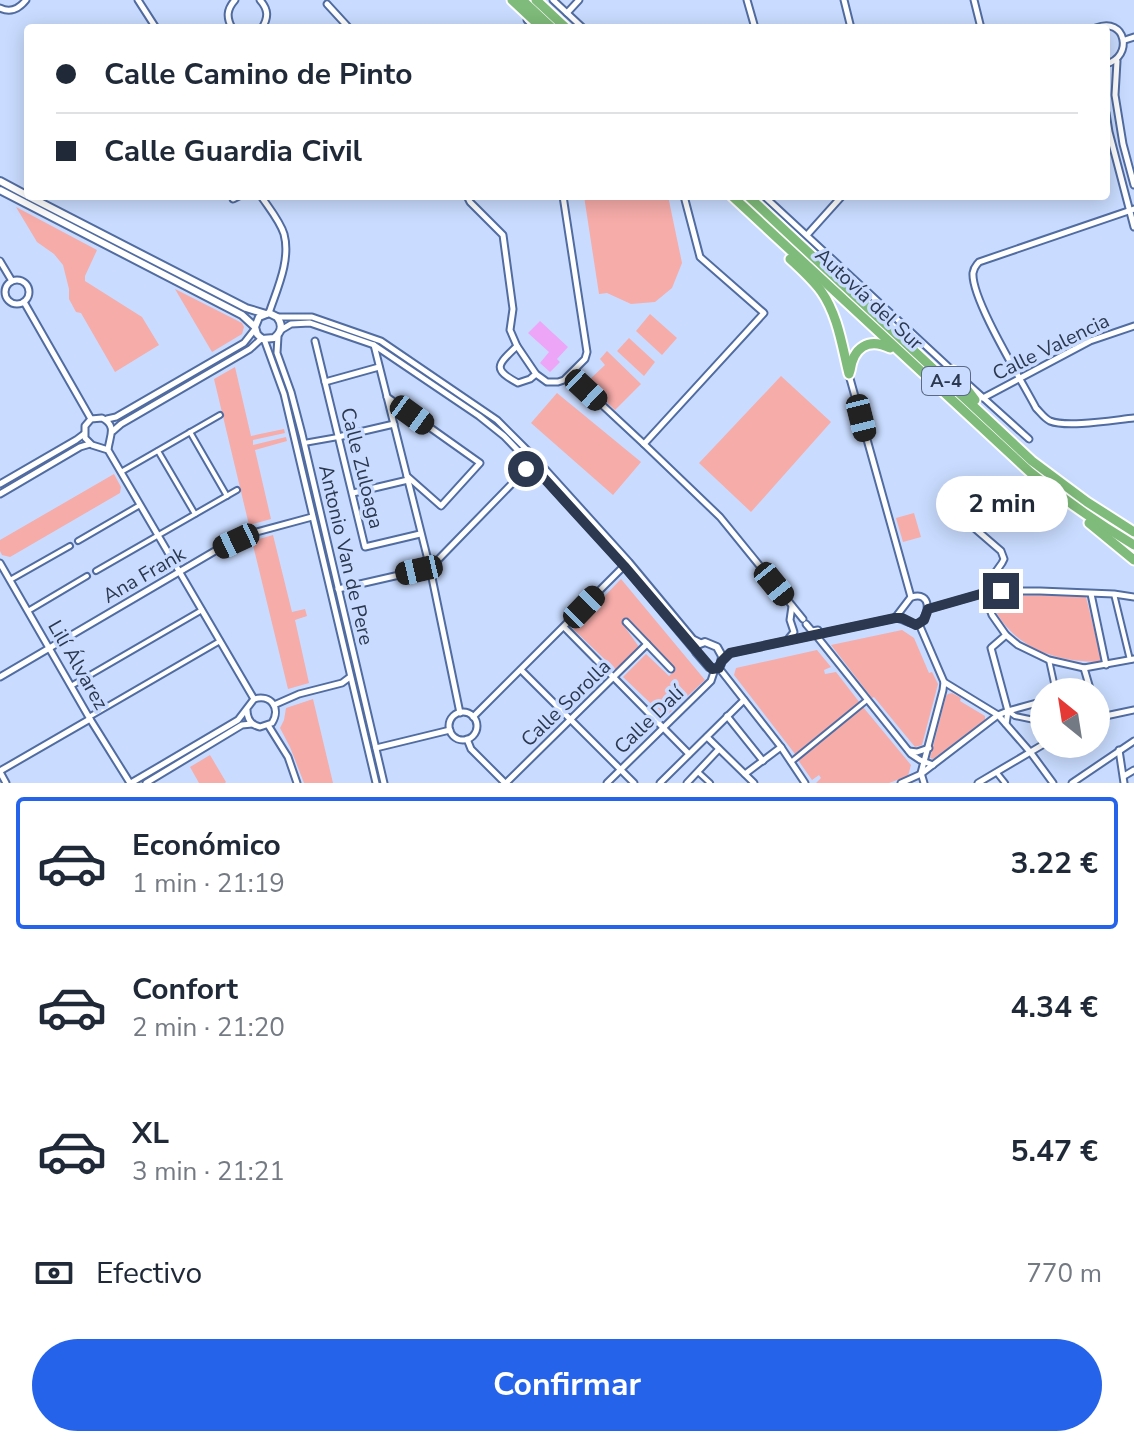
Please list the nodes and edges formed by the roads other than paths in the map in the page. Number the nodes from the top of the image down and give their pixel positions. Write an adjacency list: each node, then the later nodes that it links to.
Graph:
1 (26, 0): 15 (street)
2 (138, 0): 17 (street)
3 (235, 0): 18 (street)
4 (260, 0): 19 (street)
5 (505, 0): 21 (street)
6 (512, 0): 22 (highway)
7 (522, 0): 23 (highway)
8 (536, 0): 24 (highway)
9 (553, 0): 16 (street)
10 (579, 0): 16 (street)
11 (747, 0): 26 (street)
12 (844, 0): 27 (street)
13 (974, 0): 28 (street)
14 (327, 4): 20 (street)
15 (0, 8)
16 (567, 13): 25 (street)
17 (153, 24)
18 (230, 24)
19 (264, 24)
20 (345, 24)
21 (531, 24)
22 (538, 24)
23 (548, 24)
24 (562, 24)
25 (579, 24)
26 (754, 24)
27 (850, 24)
28 (980, 24)
29 (1110, 26): 31 (street)
30 (1134, 37): 31 (street)
31 (1125, 40): 32 (street)
32 (1117, 61): 33 (street); 36 (street)
33 (1110, 63)
34 (1110, 135): 48 (street)
35 (0, 181): 38 (street)
36 (1134, 185)
37 (0, 190): 60 (street)
38 (24, 194)
39 (36, 200): 57 (street)
40 (263, 200): 57 (street)
41 (469, 200): 65 (street)
42 (564, 200): 71 (street)
43 (685, 200): 89 (street)
44 (736, 200): 50 (highway, Autovía del Sur / A-4)
45 (752, 200): 93 (highway, Autovía del Sur / A-4)
46 (771, 200): 51 (street)
47 (838, 200): 51 (street)
48 (1132, 209): 49 (street); 72 (street)
49 (1134, 227)
50 (767, 230): 66 (highway, Autovía del Sur / A-4); 70 (highway)
51 (807, 235): 68 (street)
52 (0, 261): 53 (street)
53 (12, 281): 54 (street); 55 (street)
54 (7, 298): 55 (street); 56 (street)
55 (24, 302): 78 (street)
56 (0, 303)
57 (267, 314): 58 (street); 60 (street)
58 (277, 317): 61 (street); 143 (street)
59 (1134, 326): 72 (street, Calle Valencia)
60 (255, 328): 62 (street); 79 (street)
61 (279, 333): 62 (street); 64 (street); 87 (street, Antonio Van de Pere)
62 (263, 339): 81 (street); 106 (street, Antonio Van de Pere)
63 (315, 341): 73 (street, Calle Zuloaga)
64 (374, 345): 67 (street); 94 (street)
65 (517, 346): 69 (street); 69 (street)
66 (901, 354): 70 (highway); 101 (highway, Autovía del Sur / A-4)
67 (379, 367): 73 (street); 74 (street)
68 (953, 371): 75 (street); 93 (highway)
69 (536, 374): 71 (street)
70 (849, 374): 126 (street)
71 (570, 375): 89 (street)
72 (1021, 379): 75 (street, Calle Valencia); 77 (street)
73 (325, 382): 84 (street, Calle Zuloaga)
74 (387, 397): 80 (street); 96 (street)
75 (983, 398): 85 (street)
76 (220, 415): 82 (street)
77 (1134, 418)
78 (91, 419): 79 (street); 83 (street)
79 (105, 419): 81 (street)
80 (394, 424): 84 (street); 96 (street)
81 (112, 432): 86 (street)
82 (190, 432): 92 (street); 102 (street)
83 (84, 434): 88 (street); 97 (street)
84 (338, 437): 87 (street); 99 (street, Calle Zuloaga)
85 (1029, 439)
86 (109, 441): 90 (street); 91 (street)
87 (304, 443): 122 (street, Antonio Van de Pere)
88 (91, 444): 90 (street); 100 (street)
89 (644, 444): 129 (street)
90 (100, 446): 91 (street)
91 (108, 450): 95 (street)
92 (158, 451): 95 (street); 105 (street)
93 (1032, 461): 107 (highway, Autovía del Sur / A-4)
94 (531, 464): 115 (street); 116 (street)
95 (121, 472): 104 (street)
96 (407, 478): 99 (street); 108 (street)
97 (0, 484)
98 (237, 490): 102 (street)
99 (353, 493): 108 (street, Calle Zuloaga)
100 (0, 494)
101 (1057, 494): 111 (highway, Autovía del Sur / A-4); 113 (highway)
102 (227, 496): 105 (street)
103 (943, 501): 123 (street)
104 (140, 505): 109 (street); 110 (street)
105 (195, 514): 109 (street)
106 (312, 517): 118 (street, Ana Frank); 157 (street, Antonio Van de Pere)
107 (1134, 532)
108 (420, 534): 116 (street)
109 (158, 535): 117 (street); 118 (street)
110 (78, 541)
111 (1134, 545)
112 (70, 546): 120 (street)
113 (1134, 560)
114 (0, 563): 120 (street, Lilí Álvarez)
115 (624, 566): 138 (street); 147 (street)
116 (430, 568): 122 (street); 175 (street)
117 (96, 571)
118 (180, 572): 131 (street); 146 (street, Ana Frank)
119 (87, 576): 132 (street)
120 (10, 580): 121 (street); 132 (street, Lilí Álvarez)
121 (0, 584)
122 (338, 589): 192 (street, Antonio Van de Pere)
123 (984, 593): 124 (street); 130 (street); 140 (street)
124 (1091, 594): 125 (street); 151 (street)
125 (1114, 594): 127 (street); 149 (street)
126 (911, 597): 128 (street); 130 (street)
127 (1134, 597)
128 (906, 604): 133 (street); 134 (street)
129 (792, 606): 136 (street); 142 (street)
130 (928, 609): 137 (street)
131 (202, 610): 141 (street); 163 (street)
132 (28, 611): 146 (street, Lilí Álvarez)
133 (895, 618): 134 (street); 136 (street)
134 (908, 621): 137 (street)
135 (626, 622): 144 (street)
136 (870, 623): 139 (street)
137 (919, 624): 161 (street)
138 (564, 627): 155 (street); 158 (street)
139 (815, 634): 142 (street); 169 (street)
140 (1006, 635): 150 (street); 174 (street)
141 (220, 641): 167 (street); 180 (street)
142 (780, 642): 148 (street)
143 (701, 643): 145 (street); 147 (street)
144 (647, 644): 154 (street); 158 (street, Calle Sorolla)
145 (717, 647): 148 (street); 152 (street)
146 (50, 648): 156 (street, Ana Frank); 163 (street, Lilí Álvarez)
147 (696, 652): 152 (street)
148 (730, 653): 152 (street)
149 (1132, 659): 151 (street)
150 (1049, 660): 153 (street); 159 (street)
151 (1106, 665): 153 (street)
152 (720, 668): 168 (street); 186 (street, Calle Dalí)
153 (1084, 668): 160 (street)
154 (671, 669)
155 (521, 670): 179 (street); 182 (street)
156 (0, 677)
157 (350, 677): 162 (street); 164 (street, Antonio Van de Pere)
158 (614, 678): 182 (street, Calle Sorolla); 186 (street)
159 (1053, 678)
160 (1087, 678)
161 (944, 682): 165 (street); 166 (street)
162 (342, 683): 164 (street); 170 (street)
163 (71, 686): 180 (street, Lilí Álvarez)
164 (352, 687): 217 (street, Antonio Van de Pere)
165 (953, 689): 166 (street); 176 (street)
166 (943, 693): 193 (street)
167 (254, 699): 170 (street); 172 (street)
168 (744, 700): 178 (street); 191 (street)
169 (867, 700): 196 (street); 202 (street)
170 (274, 705): 185 (street)
171 (1030, 705): 174 (street)
172 (247, 710): 183 (street); 214 (street)
173 (1134, 710): 177 (street)
174 (1008, 711): 176 (street); 181 (street); 184 (street)
175 (460, 713): 179 (street); 187 (street)
176 (998, 715): 184 (street); 204 (street)
177 (1110, 715)
178 (727, 716): 188 (street); 201 (street)
179 (473, 717): 189 (street)
180 (89, 718): 207 (street); 214 (street, Lilí Álvarez)
181 (1030, 719)
182 (572, 720): 205 (street); 219 (street, Calle Sorolla)
183 (252, 724): 185 (street); 215 (street)
184 (1006, 724): 197 (street)
185 (268, 725): 216 (street)
186 (663, 727): 198 (street); 205 (street, Calle Dalí)
187 (450, 730): 189 (street); 192 (street)
188 (707, 737): 194 (street); 198 (street)
189 (467, 739): 219 (street)
190 (1134, 741): 195 (street)
191 (781, 747): 201 (street); 202 (street)
192 (376, 748): 218 (street, Antonio Van de Pere)
193 (929, 748): 196 (street); 203 (street)
194 (719, 749): 208 (street); 210 (street)
195 (1119, 750): 212 (street); 232 (street)
196 (908, 751): 203 (street)
197 (1030, 752)
198 (689, 754): 222 (street)
199 (1030, 754): 209 (street)
200 (1035, 758): 231 (street)
201 (763, 761): 210 (street)
202 (791, 762): 226 (street)
203 (924, 762): 204 (street); 211 (street)
204 (933, 765): 211 (street)
205 (621, 769): 220 (street, Calle Dalí); 221 (street)
206 (1134, 770): 212 (street)
207 (0, 771): 213 (street)
208 (698, 772): 223 (street); 224 (street)
209 (997, 773): 229 (street); 230 (street)
210 (745, 774): 225 (street)
211 (921, 774): 227 (street); 228 (street)
212 (1124, 779)
213 (6, 783)
214 (130, 783)
215 (146, 783)
216 (297, 783)
217 (376, 783)
218 (384, 783)
219 (506, 783)
220 (607, 783)
221 (634, 783)
222 (660, 783)
223 (687, 783)
224 (710, 783)
225 (754, 783)
226 (805, 783)
227 (901, 783)
228 (924, 783)
229 (978, 783)
230 (1005, 783)
231 (1053, 783)
232 (1072, 783)

